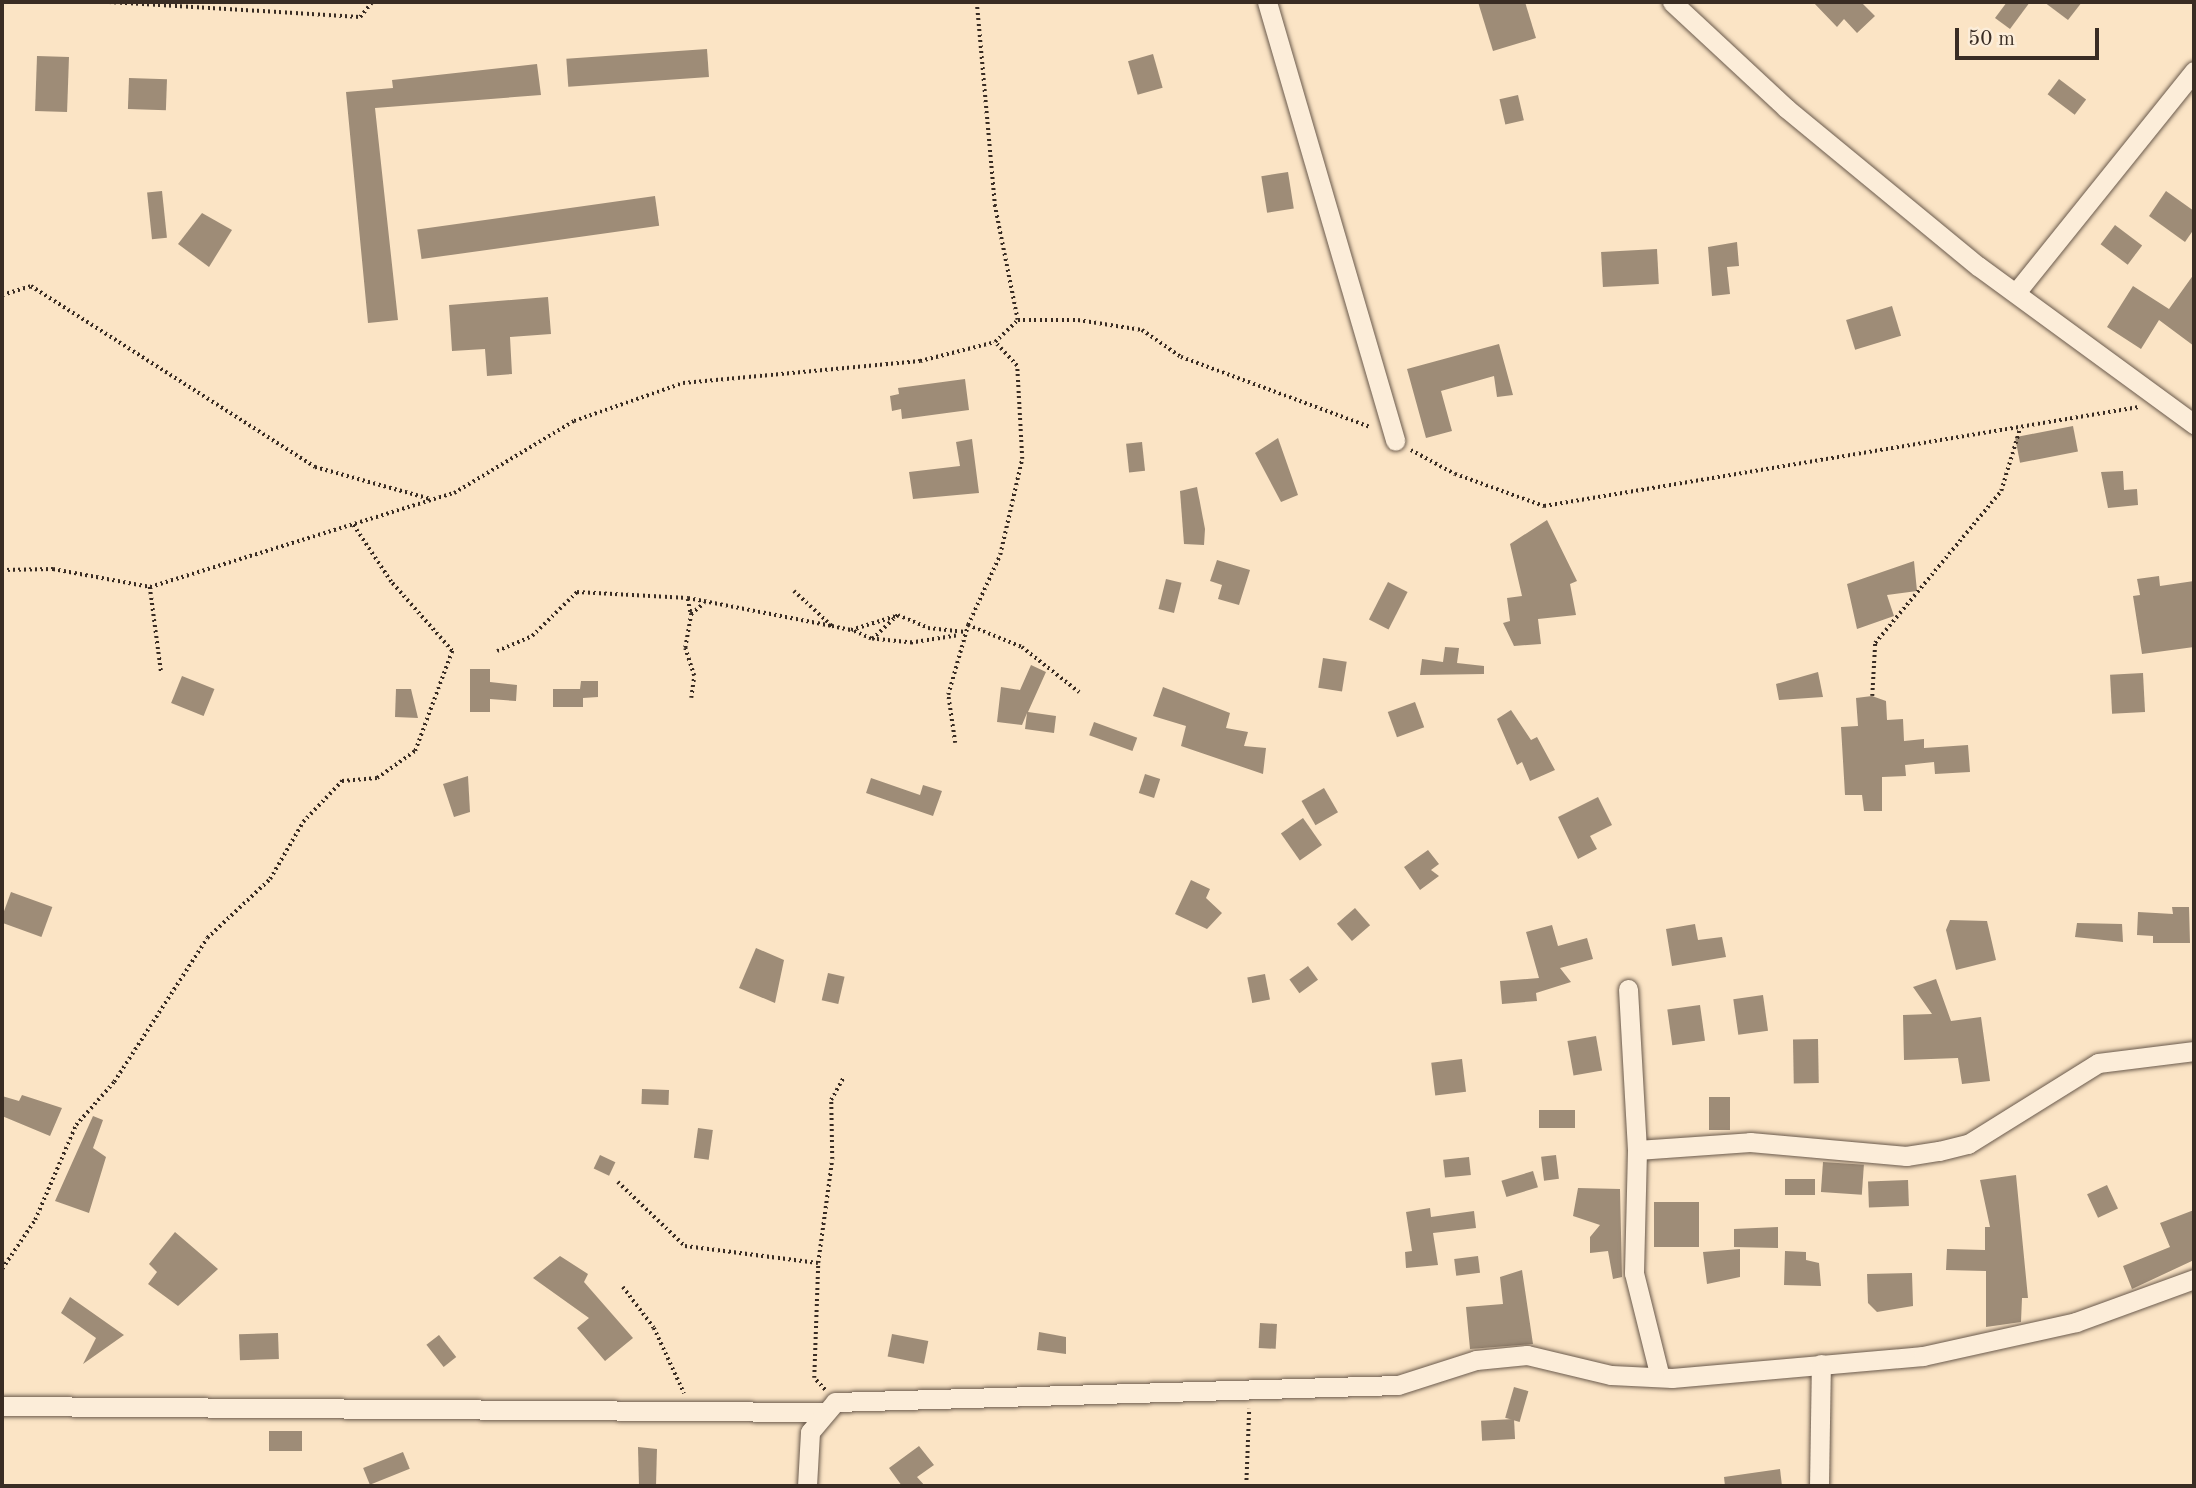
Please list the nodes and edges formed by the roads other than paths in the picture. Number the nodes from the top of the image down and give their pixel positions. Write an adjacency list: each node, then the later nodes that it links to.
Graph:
1 (1267, 2): 6 (street)
2 (1672, 2): 4 (street)
3 (2194, 71): 4 (street)
4 (2018, 290): 5 (street)
5 (2194, 424)
6 (1395, 441)
7 (1628, 989): 9 (street)
8 (2194, 1051): 9 (street)
9 (1637, 1150): 12 (street)
10 (2194, 1279): 11 (street)
11 (1821, 1364): 12 (street); 16 (street)
12 (1660, 1377): 14 (street)
13 (2, 1406): 14 (street)
14 (829, 1407): 15 (street)
15 (807, 1486)
16 (1819, 1486)

